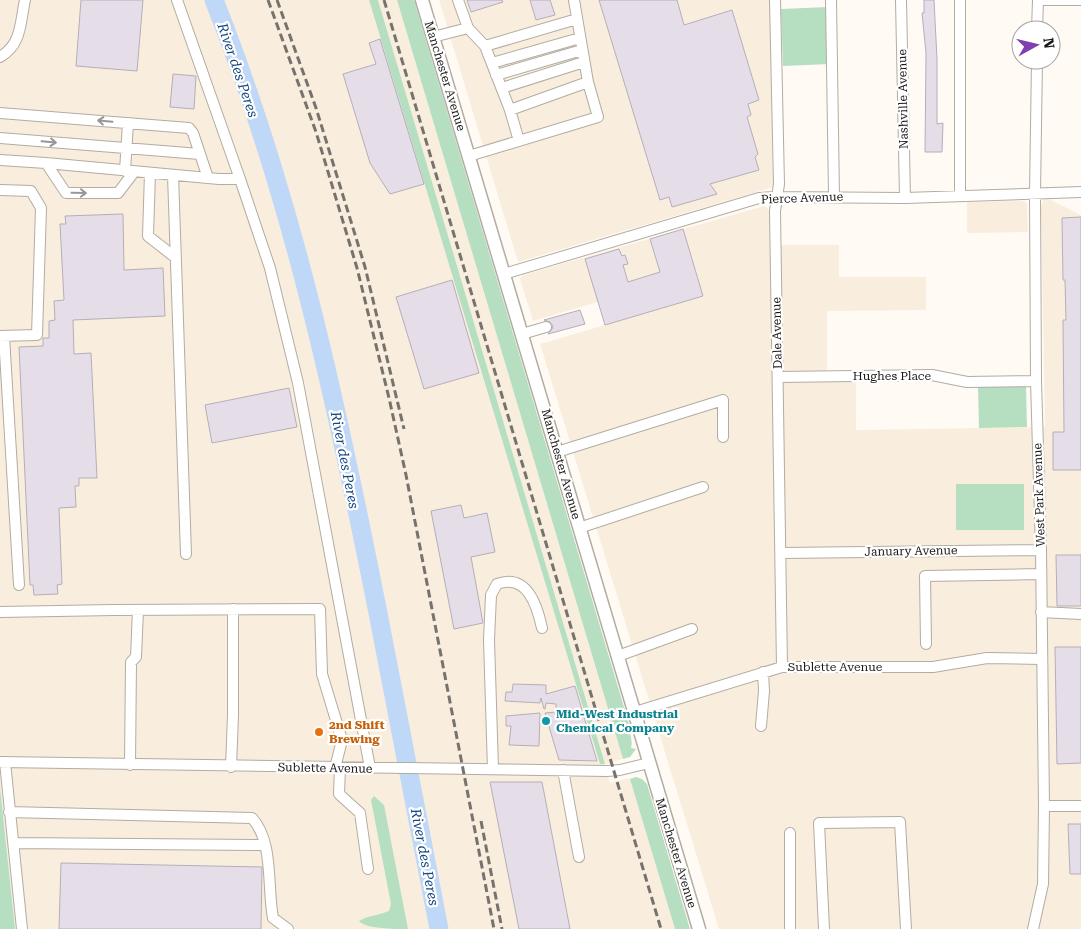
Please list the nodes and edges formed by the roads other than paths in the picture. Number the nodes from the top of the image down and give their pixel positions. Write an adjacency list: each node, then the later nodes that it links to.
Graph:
1 (25, 0): 19 (street)
2 (177, 0): 40 (street)
3 (422, 0): 15 (main road, Manchester Avenue)
4 (458, 0): 14 (street)
5 (574, 0): 12 (street)
6 (775, 0): 46 (street, Dale Avenue)
7 (831, 0): 44 (street)
8 (901, 0): 47 (street, Nashville Avenue)
9 (960, 0): 45 (street)
10 (1039, 0): 11 (street); 13 (street)
11 (1081, 0)
12 (577, 20): 16 (street); 17 (street)
13 (1038, 20)
14 (468, 28): 15 (street); 17 (street)
15 (434, 37): 33 (main road, Manchester Avenue)
16 (580, 38): 18 (street); 21 (street)
17 (485, 46): 21 (street)
18 (582, 50): 20 (street); 23 (street)
19 (0, 57)
20 (584, 62): 24 (street); 25 (street)
21 (492, 63): 23 (street)
22 (1037, 70): 43 (street, West Park Avenue)
23 (496, 75): 25 (street)
24 (588, 82): 26 (street); 30 (street)
25 (502, 88): 26 (street)
26 (510, 110): 30 (street)
27 (0, 113): 28 (street, one-way to 27)
28 (128, 123): 31 (street); 32 (street)
29 (0, 138): 31 (street, one-way to 31)
30 (518, 141): 33 (street)
31 (126, 148): 32 (street); 36 (street)
32 (200, 154): 39 (street)
33 (469, 156): 49 (main road, Manchester Avenue)
34 (0, 160): 35 (street)
35 (46, 163): 36 (street); 36 (street, one-way to 36)
36 (130, 171): 37 (street)
37 (150, 173): 38 (street); 48 (street)
38 (173, 175): 39 (street); 48 (street)
39 (208, 178): 40 (street)
40 (240, 179): 83 (street)
41 (0, 190): 52 (street)
42 (1081, 192): 43 (street, Pierce Avenue)
43 (1034, 193): 45 (street, Pierce Avenue); 54 (street, West Park Avenue)
44 (834, 196): 46 (street, Pierce Avenue); 47 (street, Pierce Avenue)
45 (960, 196): 47 (street, Pierce Avenue)
46 (776, 197): 49 (street, Pierce Avenue); 53 (street, Dale Avenue)
47 (905, 198)
48 (176, 258): 61 (street)
49 (504, 274): 51 (main road, Manchester Avenue)
50 (546, 327): 51 (street)
51 (522, 334): 56 (main road, Manchester Avenue)
52 (2, 336): 63 (street)
53 (778, 377): 54 (street, Hughes Place); 60 (street, Dale Avenue)
54 (1036, 381): 59 (street, West Park Avenue)
55 (723, 437): 56 (street)
56 (557, 452): 58 (main road, Manchester Avenue)
57 (703, 487): 58 (street)
58 (580, 528): 72 (main road, Manchester Avenue)
59 (1041, 550): 60 (street, January Avenue); 62 (street, West Park Avenue)
60 (781, 553): 74 (street, Dale Avenue)
61 (186, 554)
62 (1041, 574): 67 (street, West Park Avenue); 71 (street)
63 (19, 585)
64 (233, 609): 65 (street); 81 (street); 82 (street)
65 (138, 610): 66 (street); 80 (street)
66 (0, 612)
67 (1041, 612): 68 (street); 73 (street, West Park Avenue)
68 (1081, 614)
69 (542, 628): 84 (street)
70 (692, 629): 72 (street)
71 (926, 644)
72 (618, 656): 76 (main road, Manchester Avenue)
73 (1041, 658): 74 (street, Sublette Avenue); 86 (street, West Park Avenue)
74 (782, 667): 75 (street, Sublette Avenue)
75 (763, 672): 76 (street, Sublette Avenue); 77 (street)
76 (635, 712): 79 (main road, Manchester Avenue)
77 (762, 726)
78 (3, 762): 80 (street, Sublette Avenue); 88 (street)
79 (649, 763): 85 (street, Sublette Avenue); 96 (main road, Manchester Avenue)
80 (130, 765): 81 (street, Sublette Avenue)
81 (230, 766): 82 (street, Sublette Avenue)
82 (337, 768): 83 (street, Sublette Avenue); 93 (street)
83 (376, 768): 84 (street, Sublette Avenue)
84 (493, 769): 85 (street, Sublette Avenue)
85 (563, 770): 92 (street)
86 (1044, 806): 87 (street); 100 (street, West Park Avenue)
87 (1081, 806)
88 (9, 812): 90 (street); 91 (street)
89 (790, 833): 97 (street)
90 (14, 843): 91 (street); 94 (street)
91 (265, 844): 95 (street)
92 (579, 857)
93 (368, 869)
94 (22, 929)
95 (288, 929)
96 (699, 929)
97 (790, 929)
98 (824, 929): 99 (street)
99 (906, 929)
100 (1033, 929)

